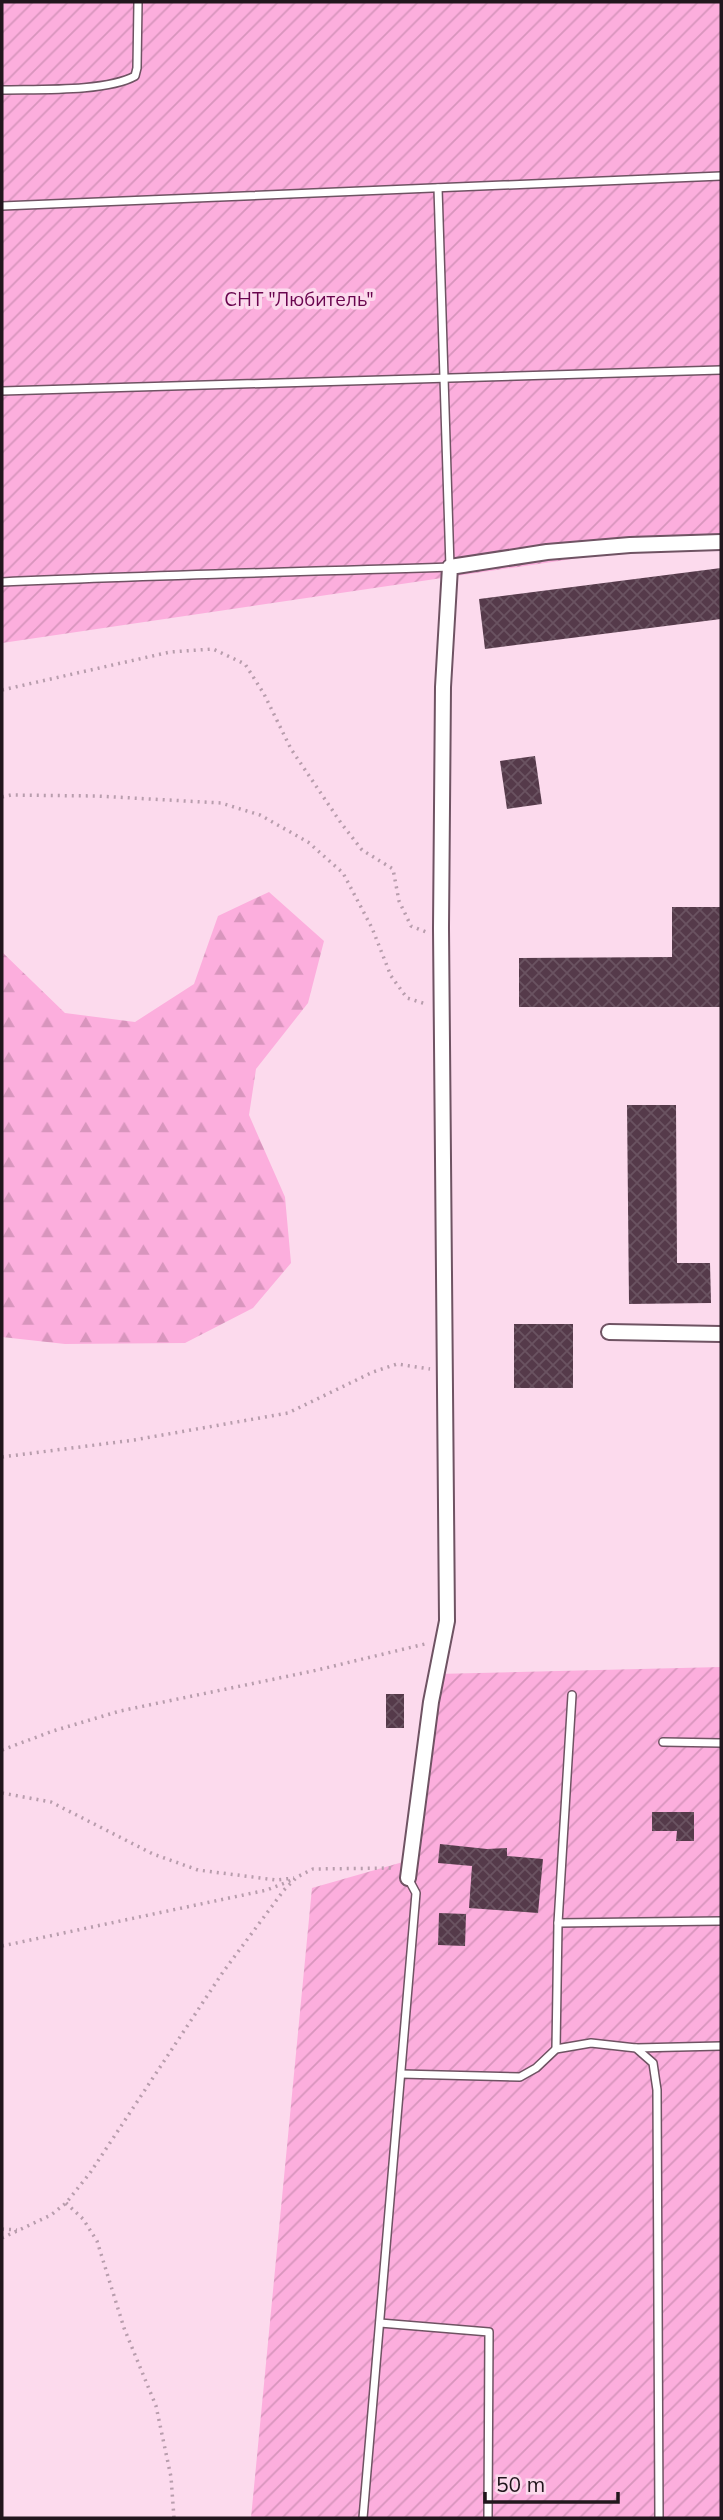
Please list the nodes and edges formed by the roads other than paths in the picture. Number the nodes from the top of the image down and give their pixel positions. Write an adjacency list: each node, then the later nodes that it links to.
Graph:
1 (138, 2): 2 (lane)
2 (2, 90)
3 (721, 176): 4 (lane)
4 (438, 188): 5 (lane); 7 (lane)
5 (2, 206)
6 (721, 370): 7 (lane)
7 (444, 377): 8 (lane); 10 (lane)
8 (2, 391)
9 (721, 542): 10 (street)
10 (450, 566): 11 (lane); 17 (street)
11 (2, 582)
12 (609, 1332): 13 (street)
13 (721, 1334)
14 (572, 1695): 19 (lane)
15 (663, 1742): 16 (lane)
16 (721, 1743)
17 (408, 1873): 23 (lane)
18 (721, 1921): 19 (lane)
19 (558, 1923): 22 (lane)
20 (721, 2046): 21 (lane)
21 (636, 2048): 22 (lane); 27 (lane)
22 (556, 2049): 23 (lane)
23 (401, 2074): 24 (lane)
24 (380, 2323): 25 (lane); 26 (lane)
25 (363, 2518)
26 (488, 2518)
27 (659, 2518)

